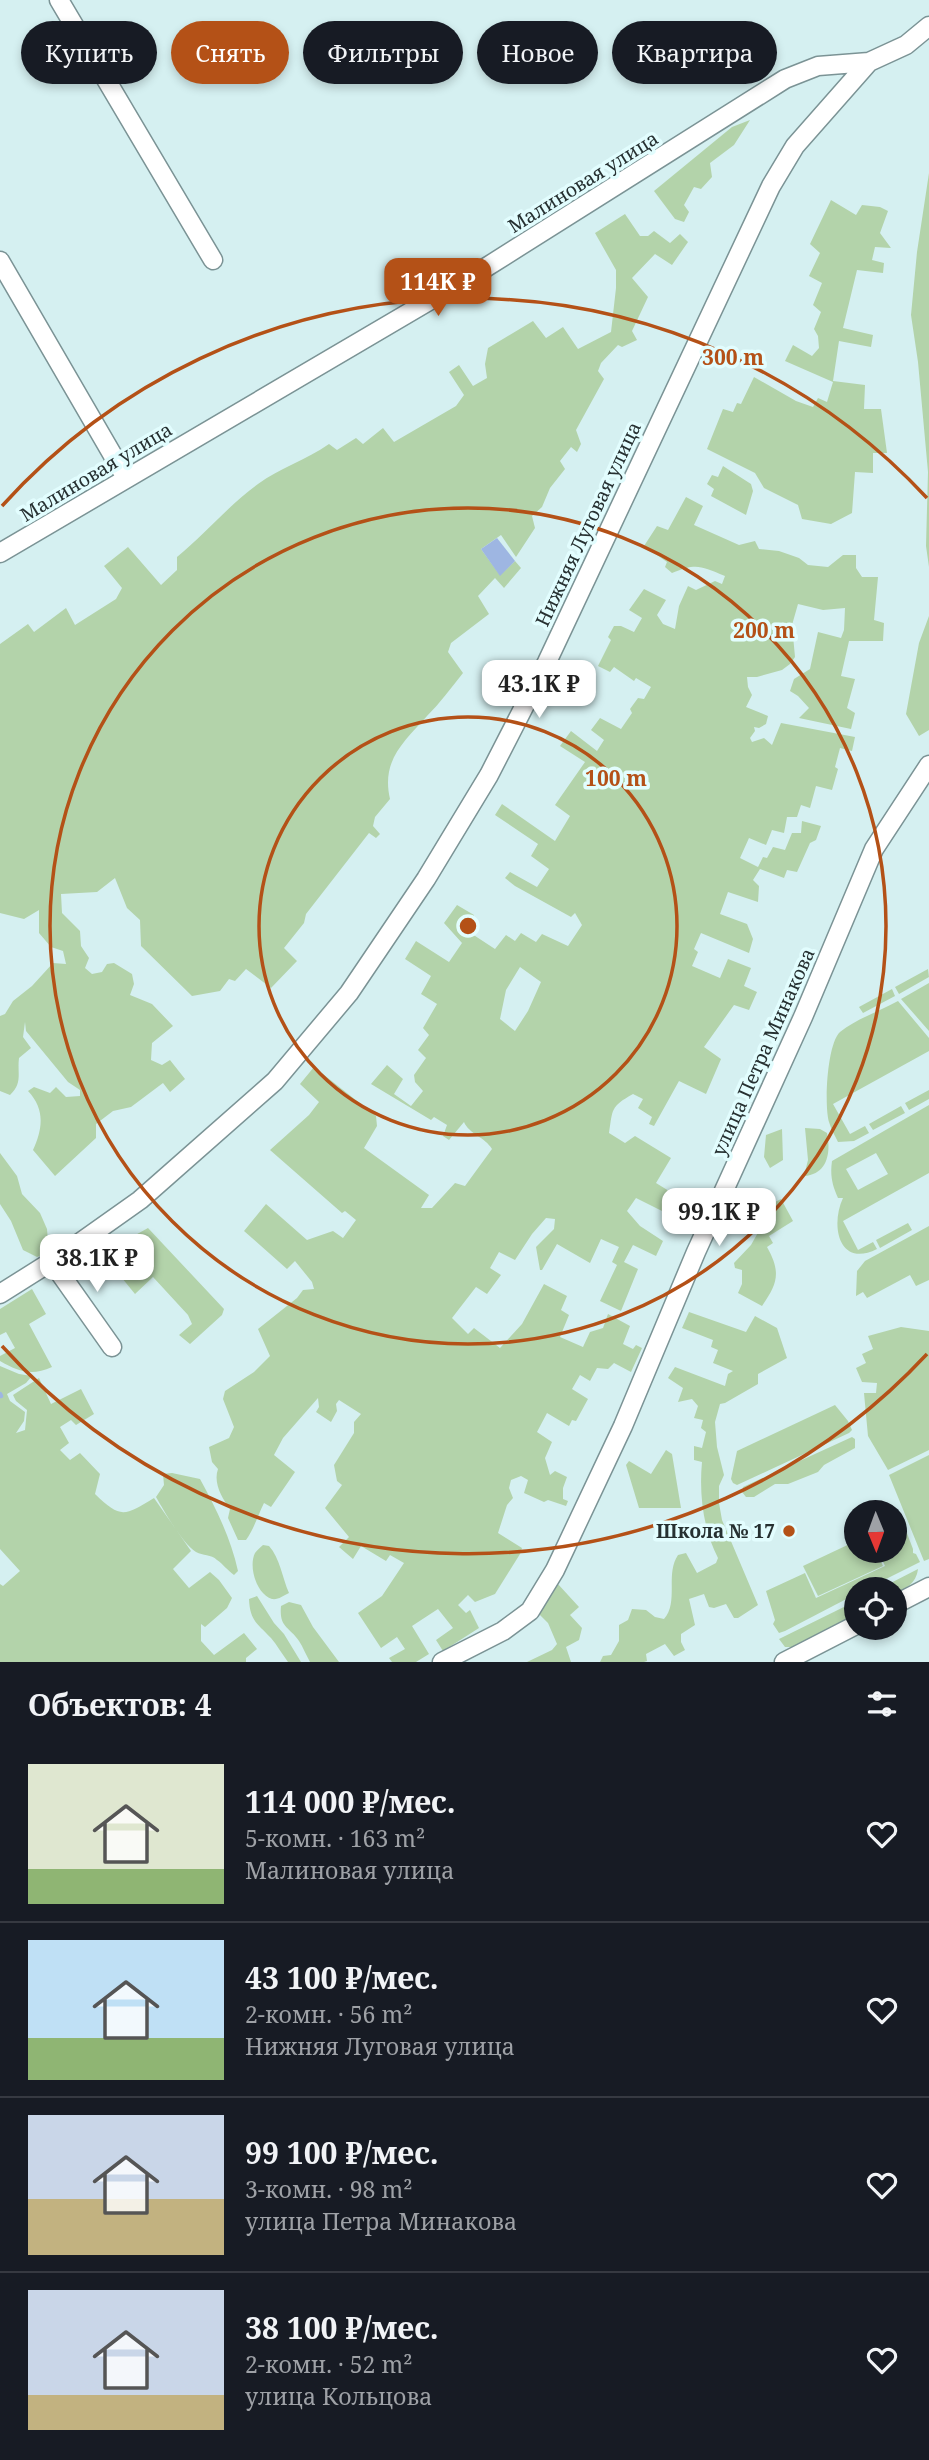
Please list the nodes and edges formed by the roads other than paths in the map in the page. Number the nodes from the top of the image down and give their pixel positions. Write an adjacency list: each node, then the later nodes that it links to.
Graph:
1 (59, 0): 4 (street)
2 (929, 26): 3 (street, Нижняя Луговая улица)
3 (869, 62): 6 (street, Малиновая улица); 9 (street, Нижняя Луговая улица)
4 (213, 260)
5 (0, 261): 6 (street)
6 (125, 478): 7 (street, Малиновая улица)
7 (0, 553)
8 (929, 765): 15 (street, улица Петра Минакова)
9 (52, 1262): 10 (street, Нижняя Луговая улица); 11 (street)
10 (0, 1294)
11 (111, 1347)
12 (929, 1587): 13 (street)
13 (907, 1598)
14 (844, 1631): 16 (street)
15 (442, 1662)
16 (784, 1662)

